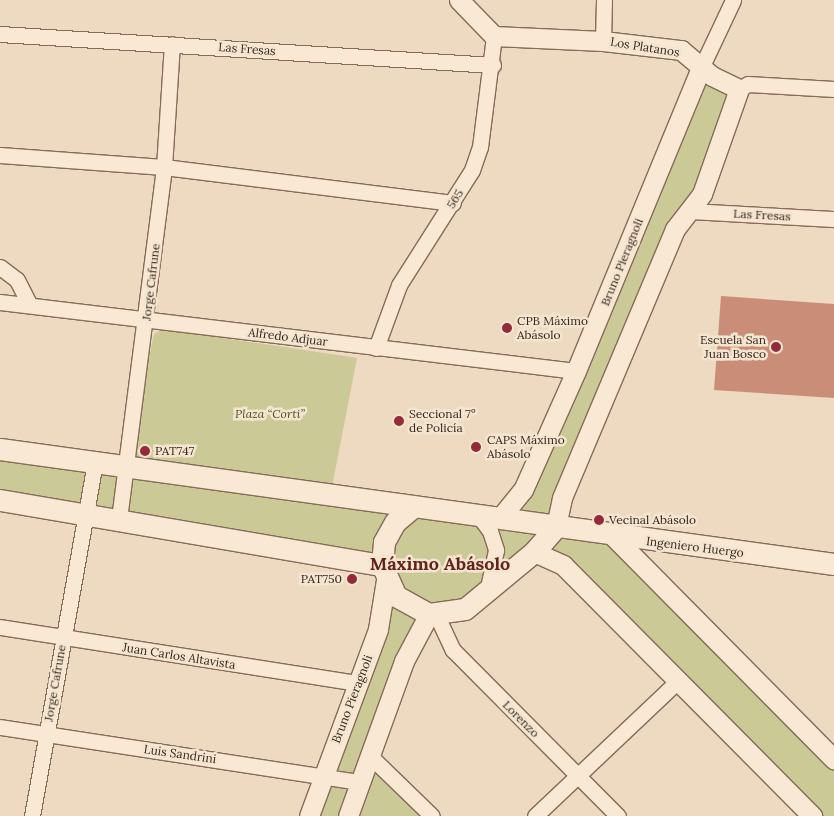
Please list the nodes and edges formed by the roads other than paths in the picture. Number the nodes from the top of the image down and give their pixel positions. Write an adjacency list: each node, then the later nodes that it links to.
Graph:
1 (458, 0): 5 (street)
2 (604, 0): 6 (street)
3 (733, 0): 9 (street, Bruno Pieragnoli)
4 (0, 34): 7 (street, Las Fresas)
5 (494, 36): 6 (street, Los Platanos); 8 (street, 565)
6 (604, 40): 9 (street, Los Platanos)
7 (172, 44): 8 (street, Las Fresas); 13 (street, Jorge Cafrune)
8 (493, 65): 14 (street, 565)
9 (702, 66): 10 (street, Los Platanos); 22 (street, Bruno Pieragnoli)
10 (739, 89): 11 (street); 15 (street)
11 (834, 89)
12 (0, 155): 13 (street)
13 (164, 167): 14 (street); 20 (street, Jorge Cafrune)
14 (453, 203): 21 (street, 565)
15 (689, 211): 16 (street, Las Fresas); 32 (street)
16 (834, 219)
17 (0, 267): 19 (street)
18 (0, 302): 19 (street, Alfredo Adjuar)
19 (30, 305): 20 (street, Alfredo Adjuar)
20 (146, 320): 21 (street, Alfredo Adjuar); 25 (street, Jorge Cafrune)
21 (376, 348): 22 (street, Alfredo Adjuar)
22 (576, 371): 30 (street, Bruno Pieragnoli)
23 (0, 449): 24 (main road)
24 (95, 462): 25 (main road); 28 (street, Jorge Cafrune)
25 (126, 467): 27 (main road); 31 (street, Jorge Cafrune)
26 (0, 500): 28 (main road)
27 (413, 507): 29 (main road); 36 (main road)
28 (88, 514): 31 (main road); 40 (street, Jorge Cafrune)
29 (478, 515): 30 (main road, Ingeniero Huergo); 37 (street)
30 (500, 518): 32 (main road, Ingeniero Huergo)
31 (119, 519): 36 (main road)
32 (556, 527): 33 (main road, Ingeniero Huergo); 34 (main road)
33 (614, 537): 35 (main road, Ingeniero Huergo); 46 (street)
34 (534, 552): 37 (main road); 41 (street)
35 (834, 564)
36 (384, 573): 38 (main road); 42 (street, Bruno Pieragnoli)
37 (488, 589): 38 (main road)
38 (432, 614): 45 (street); 48 (street, Lorenzo)
39 (0, 627): 40 (street, Juan Carlos Altavista)
40 (63, 638): 42 (street, Juan Carlos Altavista); 44 (street, Jorge Cafrune)
41 (678, 681): 48 (street); 56 (street)
42 (359, 683): 47 (street, Bruno Pieragnoli)
43 (0, 726): 44 (street, Luis Sandrini)
44 (47, 734): 47 (street, Luis Sandrini); 50 (street, Jorge Cafrune)
45 (370, 756): 49 (street); 53 (street)
46 (834, 758)
47 (323, 775): 49 (street, Luis Sandrini); 51 (street, Bruno Pieragnoli)
48 (575, 775): 54 (street); 55 (street, Lorenzo)
49 (360, 782): 52 (street)
50 (32, 816)
51 (309, 816)
52 (348, 816)
53 (432, 816)
54 (535, 816)
55 (618, 816)
56 (812, 816)

